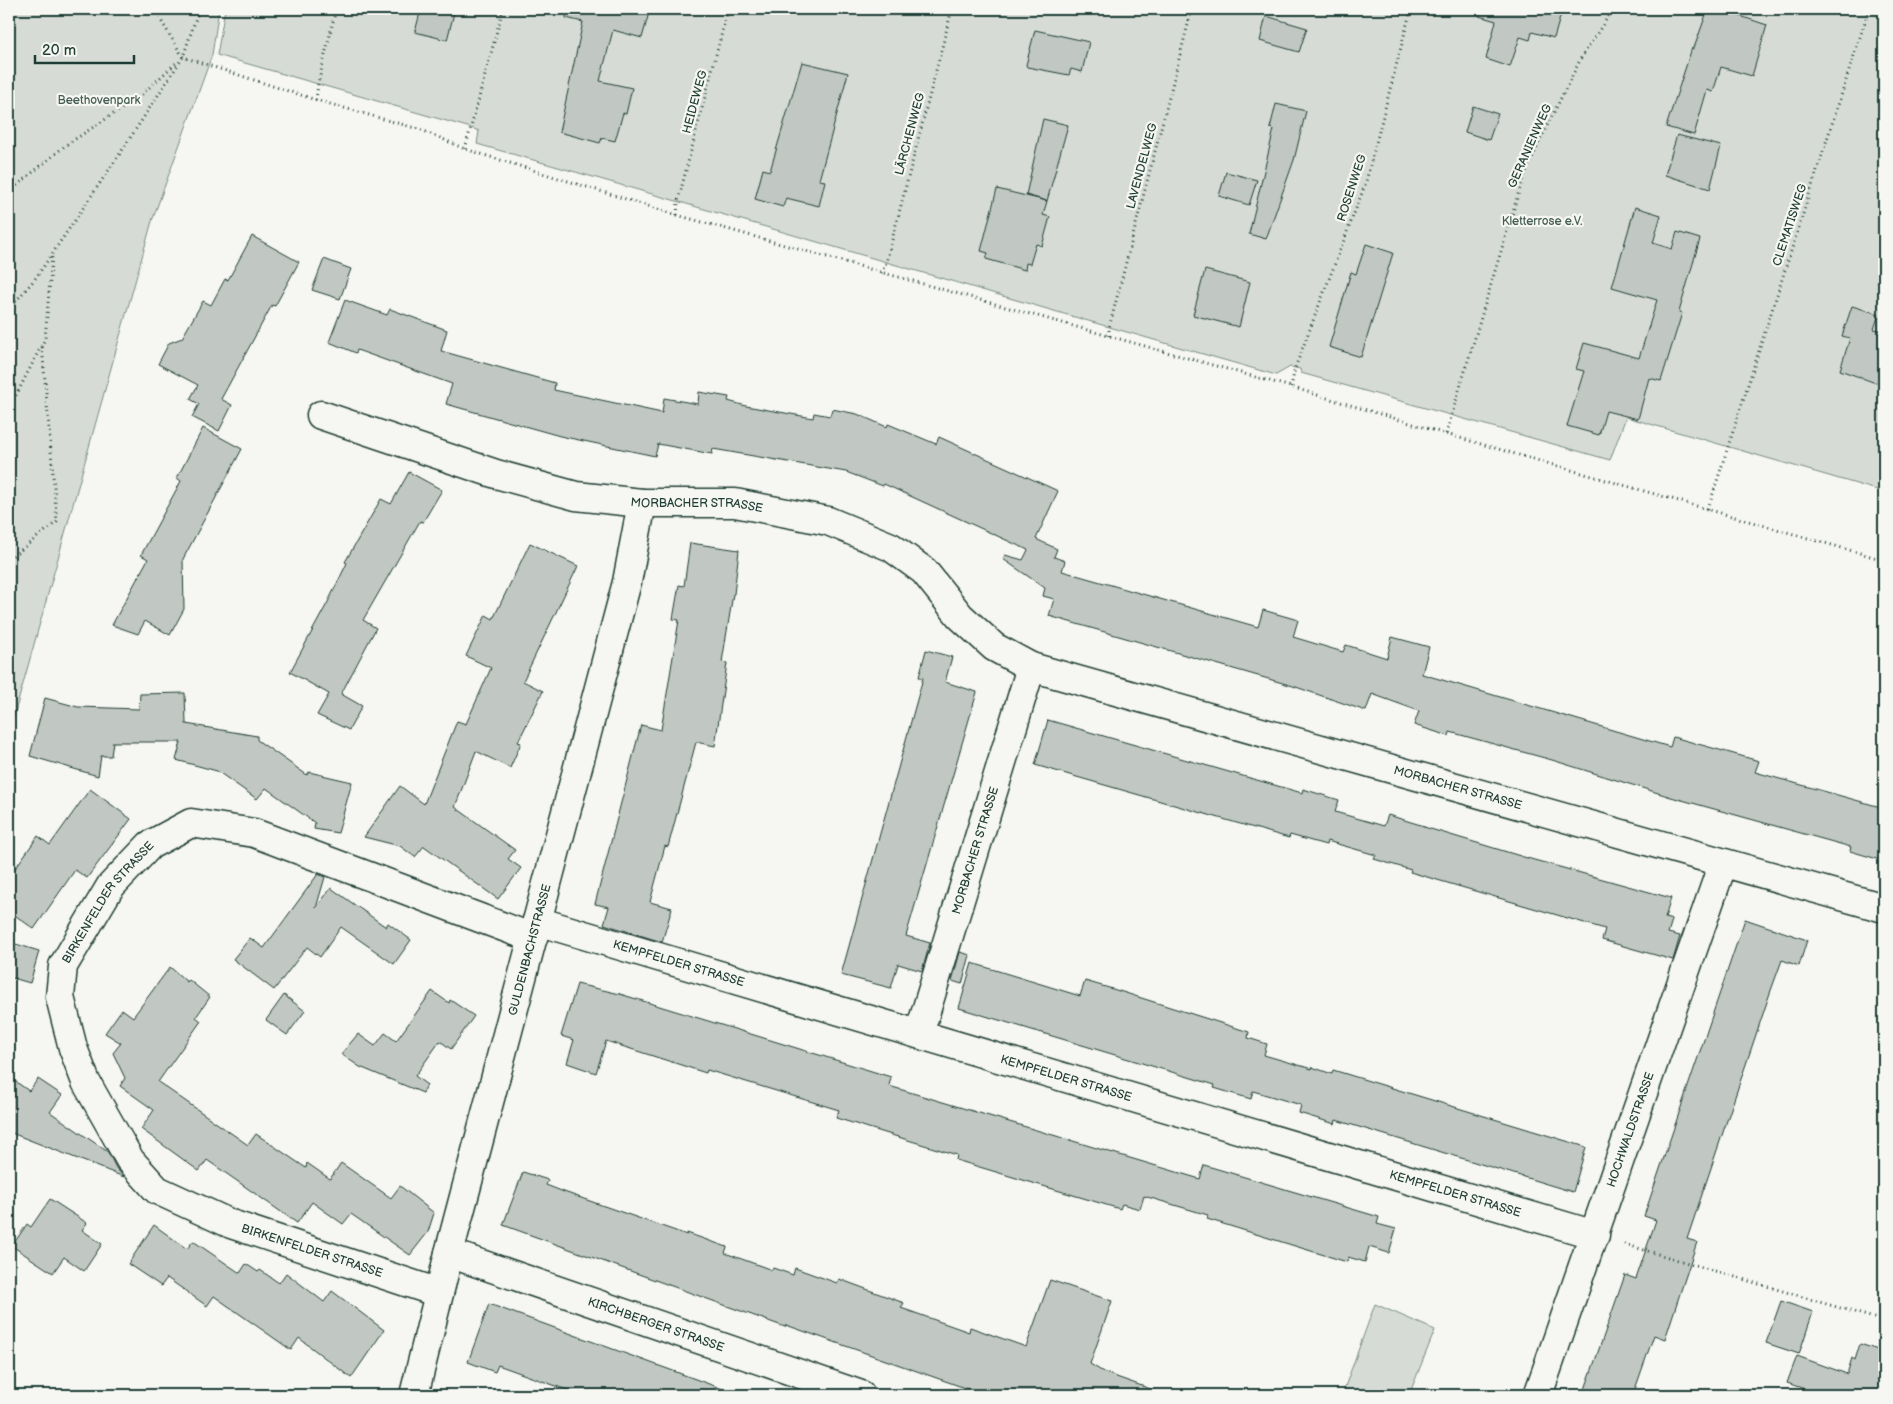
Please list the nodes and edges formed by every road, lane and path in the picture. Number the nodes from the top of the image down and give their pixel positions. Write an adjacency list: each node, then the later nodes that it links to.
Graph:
1 (154, 9): 11 (path)
2 (199, 9): 11 (path)
3 (336, 9): 12 (path)
4 (503, 9): 13 (path)
5 (728, 9): 15 (path, HEIDEWEG)
6 (952, 9): 17 (path, LÄRCHENWEG)
7 (1192, 9): 19 (path, LAVENDELWEG)
8 (1411, 9): 21 (path, ROSENWEG)
9 (1613, 9): 24 (path, GERANIENWEG)
10 (1869, 9): 26 (path, CLEMATISWEG)
11 (182, 57): 12 (path); 14 (path); 16 (path)
12 (316, 100): 13 (path)
13 (465, 150): 15 (path)
14 (9, 192)
15 (677, 215): 17 (path)
16 (52, 254): 18 (path); 20 (path)
17 (881, 273): 19 (path)
18 (9, 309)
19 (1109, 336): 21 (path)
20 (42, 345): 22 (path); 27 (path)
21 (1290, 387): 24 (path)
22 (9, 409)
23 (321, 415): 25 (street, MORBACHER STRASSE)
24 (1446, 434): 26 (path)
25 (642, 503): 29 (street, MORBACHER STRASSE); 32 (street, GULDENBACHSTRASSE)
26 (1708, 509): 28 (path)
27 (9, 560)
28 (1884, 560)
29 (1032, 667): 30 (street, MORBACHER STRASSE); 33 (street, MORBACHER STRASSE)
30 (1723, 863): 31 (street, MORBACHER STRASSE); 34 (street, HOCHWALDSTRASSE)
31 (1884, 908)
32 (535, 929): 33 (street, KEMPFELDER STRASSE); 35 (street, GULDENBACHSTRASSE); 36 (street, BIRKENFELDER STRASSE)
33 (919, 1034): 34 (street, KEMPFELDER STRASSE)
34 (1595, 1235): 37 (path); 40 (street, HOCHWALDSTRASSE)
35 (449, 1252): 36 (street, GULDENBACHSTRASSE); 39 (street, KIRCHBERGER STRASSE)
36 (439, 1293): 38 (street, GULDENBACHSTRASSE)
37 (1884, 1321)
38 (414, 1395)
39 (861, 1395)
40 (1538, 1395)

